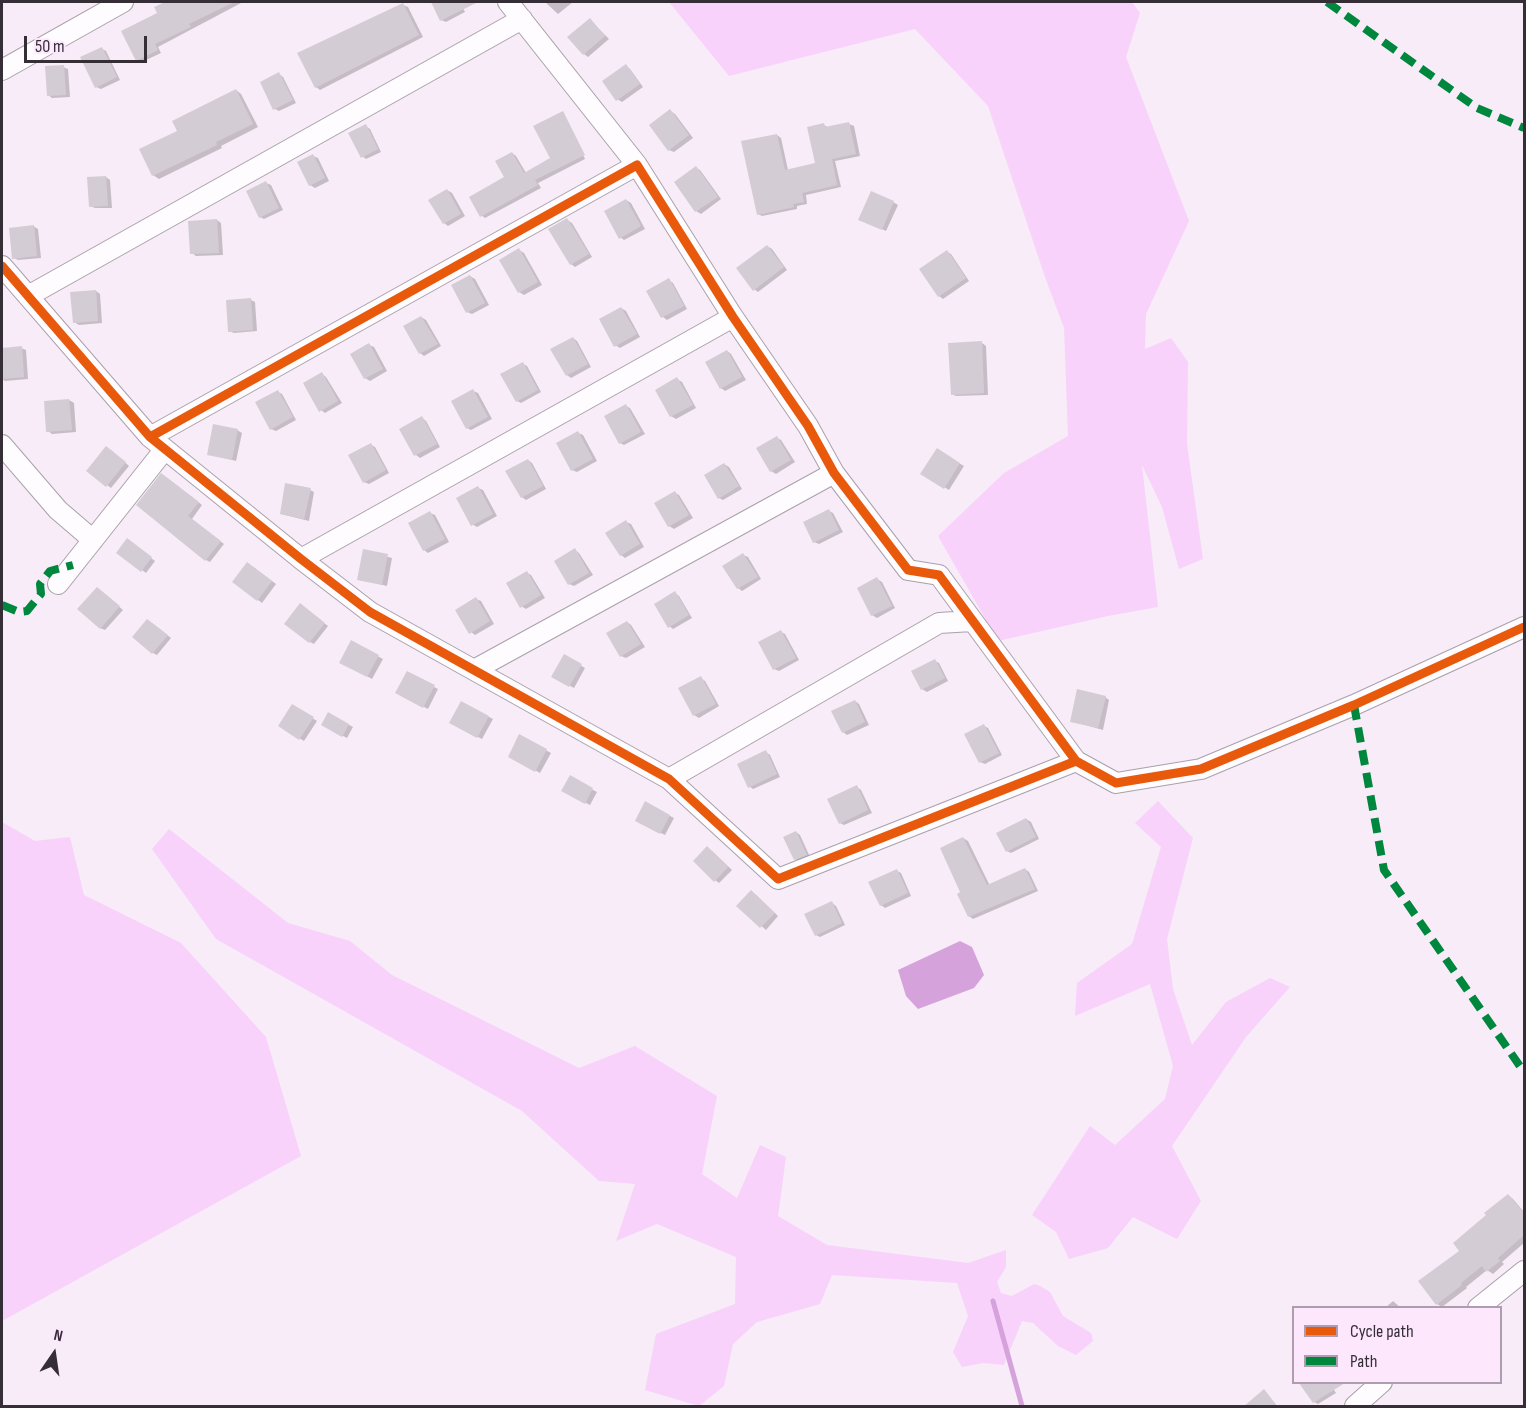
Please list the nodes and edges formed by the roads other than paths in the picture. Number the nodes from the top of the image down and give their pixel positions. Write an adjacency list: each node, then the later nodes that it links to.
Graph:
1 (123, 2): 4 (street)
2 (508, 2): 3 (street)
3 (522, 19): 5 (street); 7 (street)
4 (2, 70)
5 (637, 165): 8 (street); 9 (street)
6 (2, 266): 7 (street)
7 (28, 296): 9 (street)
8 (733, 317): 11 (street); 13 (street)
9 (158, 443): 12 (street); 13 (street)
10 (2, 445): 12 (street)
11 (834, 473): 15 (street); 17 (street)
12 (93, 540): 14 (street)
13 (301, 559): 17 (street)
14 (58, 584)
15 (972, 621): 18 (street); 19 (street)
16 (1524, 627): 18 (street)
17 (474, 670): 19 (street)
18 (1076, 760): 19 (street)
19 (669, 779)
20 (1524, 1271): 21 (street)
21 (1480, 1306)
22 (1381, 1384): 23 (street)
23 (1355, 1407)

